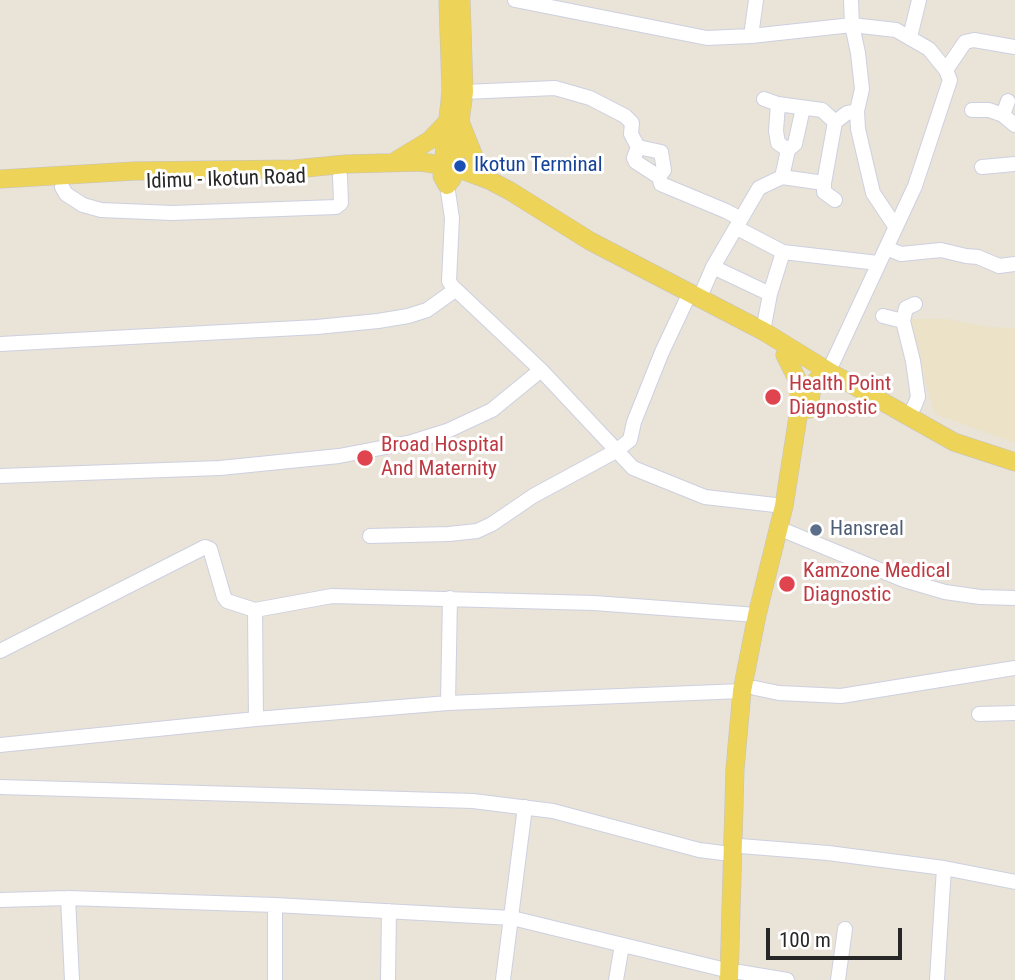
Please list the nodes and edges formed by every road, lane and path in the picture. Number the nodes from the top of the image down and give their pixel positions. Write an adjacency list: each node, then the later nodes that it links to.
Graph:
1 (448, 0): 18 (main road)
2 (461, 0): 12 (main road)
3 (515, 0): 8 (street)
4 (756, 0): 8 (street)
5 (850, 0): 7 (street)
6 (919, 0): 9 (street)
7 (852, 25): 8 (street); 9 (street); 16 (street)
8 (751, 36)
9 (911, 37): 11 (street)
10 (1015, 47): 11 (street)
11 (946, 70): 37 (street)
12 (464, 92): 18 (main road); 21 (street)
13 (1008, 101): 17 (street)
14 (803, 108): 19 (street); 22 (street); 22 (street)
15 (972, 110): 17 (street)
16 (857, 111): 19 (street); 37 (street)
17 (1003, 116): 20 (street)
18 (454, 121): 23 (main road); 26 (main road); 31 (main road)
19 (835, 122): 32 (street)
20 (1015, 125)
21 (638, 147): 28 (street); 28 (street)
22 (788, 150): 29 (street)
23 (390, 163): 26 (main road); 30 (main road)
24 (1015, 164): 25 (street)
25 (982, 167)
26 (448, 174): 27 (main road, Idimu - Ikotun Road); 31 (main road); 43 (street); 45 (main road)
27 (340, 176): 33 (main road, Idimu - Ikotun Road); 33 (street)
28 (659, 177): 36 (street)
29 (782, 177): 32 (street); 36 (street)
30 (0, 179)
31 (489, 180): 45 (main road)
32 (824, 183): 35 (street)
33 (62, 187): 34 (main road, Idimu - Ikotun Road)
34 (0, 190)
35 (835, 201)
36 (739, 224): 39 (street); 42 (street)
37 (895, 226): 38 (street)
38 (886, 248): 40 (street); 41 (street)
39 (783, 253): 40 (street); 44 (street)
40 (878, 263): 52 (street)
41 (1015, 264)
42 (713, 267): 44 (street); 45 (street)
43 (455, 290): 50 (street); 51 (street)
44 (771, 294): 49 (street)
45 (693, 299): 49 (main road); 52 (main road); 54 (street)
46 (915, 304): 48 (street)
47 (883, 316): 48 (street)
48 (903, 321): 53 (street)
49 (764, 331): 52 (main road)
50 (0, 344)
51 (541, 370): 54 (street); 56 (street)
52 (815, 373): 53 (main road); 55 (main road); 57 (main road); 58 (main road)
53 (907, 415): 55 (main road)
54 (616, 451): 57 (street); 59 (street)
55 (1015, 464)
56 (0, 475)
57 (784, 506): 63 (main road)
58 (788, 532): 61 (street); 66 (main road)
59 (370, 536)
60 (450, 598): 62 (street); 63 (street); 67 (street)
61 (1015, 598)
62 (256, 610): 64 (street); 70 (street)
63 (757, 615): 66 (main road)
64 (0, 651)
65 (1015, 668): 66 (street)
66 (749, 689): 67 (street); 74 (main road)
67 (449, 703): 70 (street)
68 (1015, 713): 69 (street)
69 (979, 714)
70 (256, 719): 71 (street)
71 (0, 745)
72 (0, 787): 73 (street)
73 (525, 807): 74 (street); 81 (street)
74 (736, 850): 75 (street); 84 (main road)
75 (944, 868): 76 (street); 92 (street)
76 (1015, 882)
77 (68, 898): 78 (street); 79 (street); 85 (street)
78 (0, 900)
79 (275, 905): 80 (street); 86 (street)
80 (389, 911): 81 (street); 87 (street)
81 (512, 918): 83 (street); 88 (street)
82 (845, 929): 91 (street)
83 (622, 945): 84 (street); 89 (street)
84 (734, 976): 90 (street)
85 (72, 980)
86 (275, 980)
87 (388, 980)
88 (503, 980)
89 (616, 980)
90 (787, 980)
91 (838, 980)
92 (937, 980)

